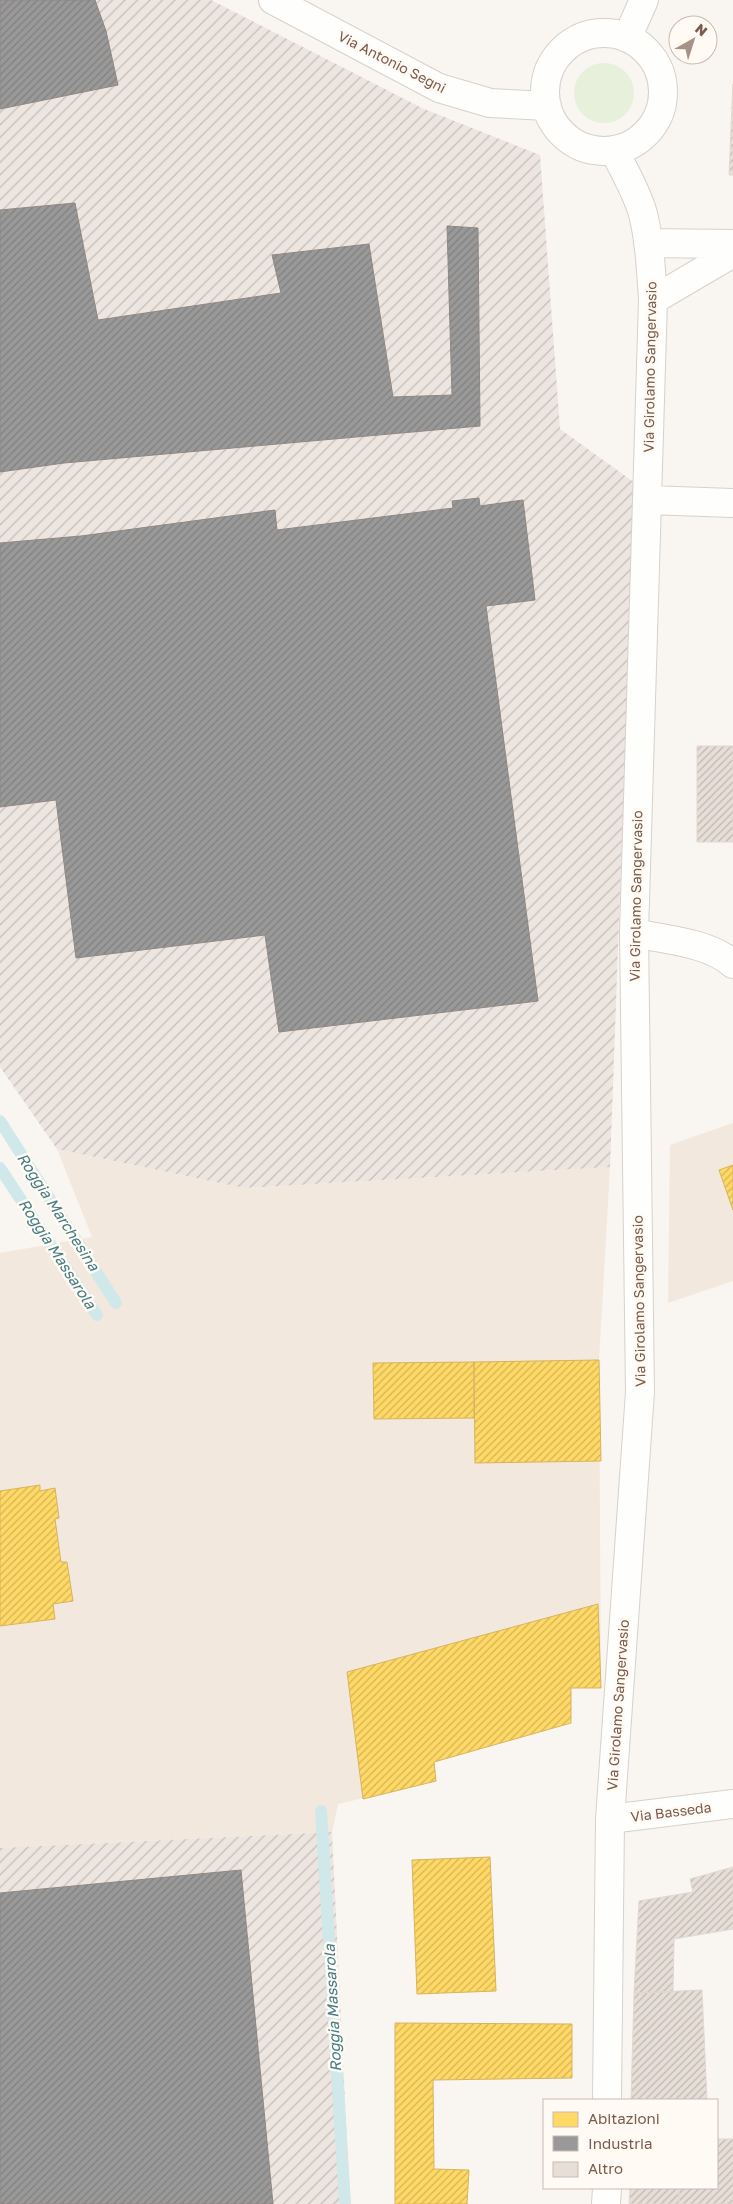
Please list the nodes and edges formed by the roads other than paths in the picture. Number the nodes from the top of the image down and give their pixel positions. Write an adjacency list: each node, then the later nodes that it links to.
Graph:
1 (273, 0): 4 (street, Via Antonio Segni)
2 (644, 0): 3 (street)
3 (627, 38): 4 (street); 5 (street)
4 (547, 106): 5 (street)
5 (614, 150): 6 (street, Via Girolamo Sangervasio)
6 (648, 243): 7 (street); 9 (street, Via Girolamo Sangervasio)
7 (733, 244)
8 (733, 253): 9 (street)
9 (653, 300): 10 (street, Via Girolamo Sangervasio)
10 (647, 500): 11 (street); 12 (street, Via Girolamo Sangervasio)
11 (733, 503)
12 (634, 933): 13 (street); 15 (street, Via Girolamo Sangervasio)
13 (733, 964)
14 (733, 1804): 15 (street, Via Basseda)
15 (610, 1819): 16 (street, Via Girolamo Sangervasio)
16 (607, 2099)
17 (607, 2189): 18 (street)
18 (606, 2204)

